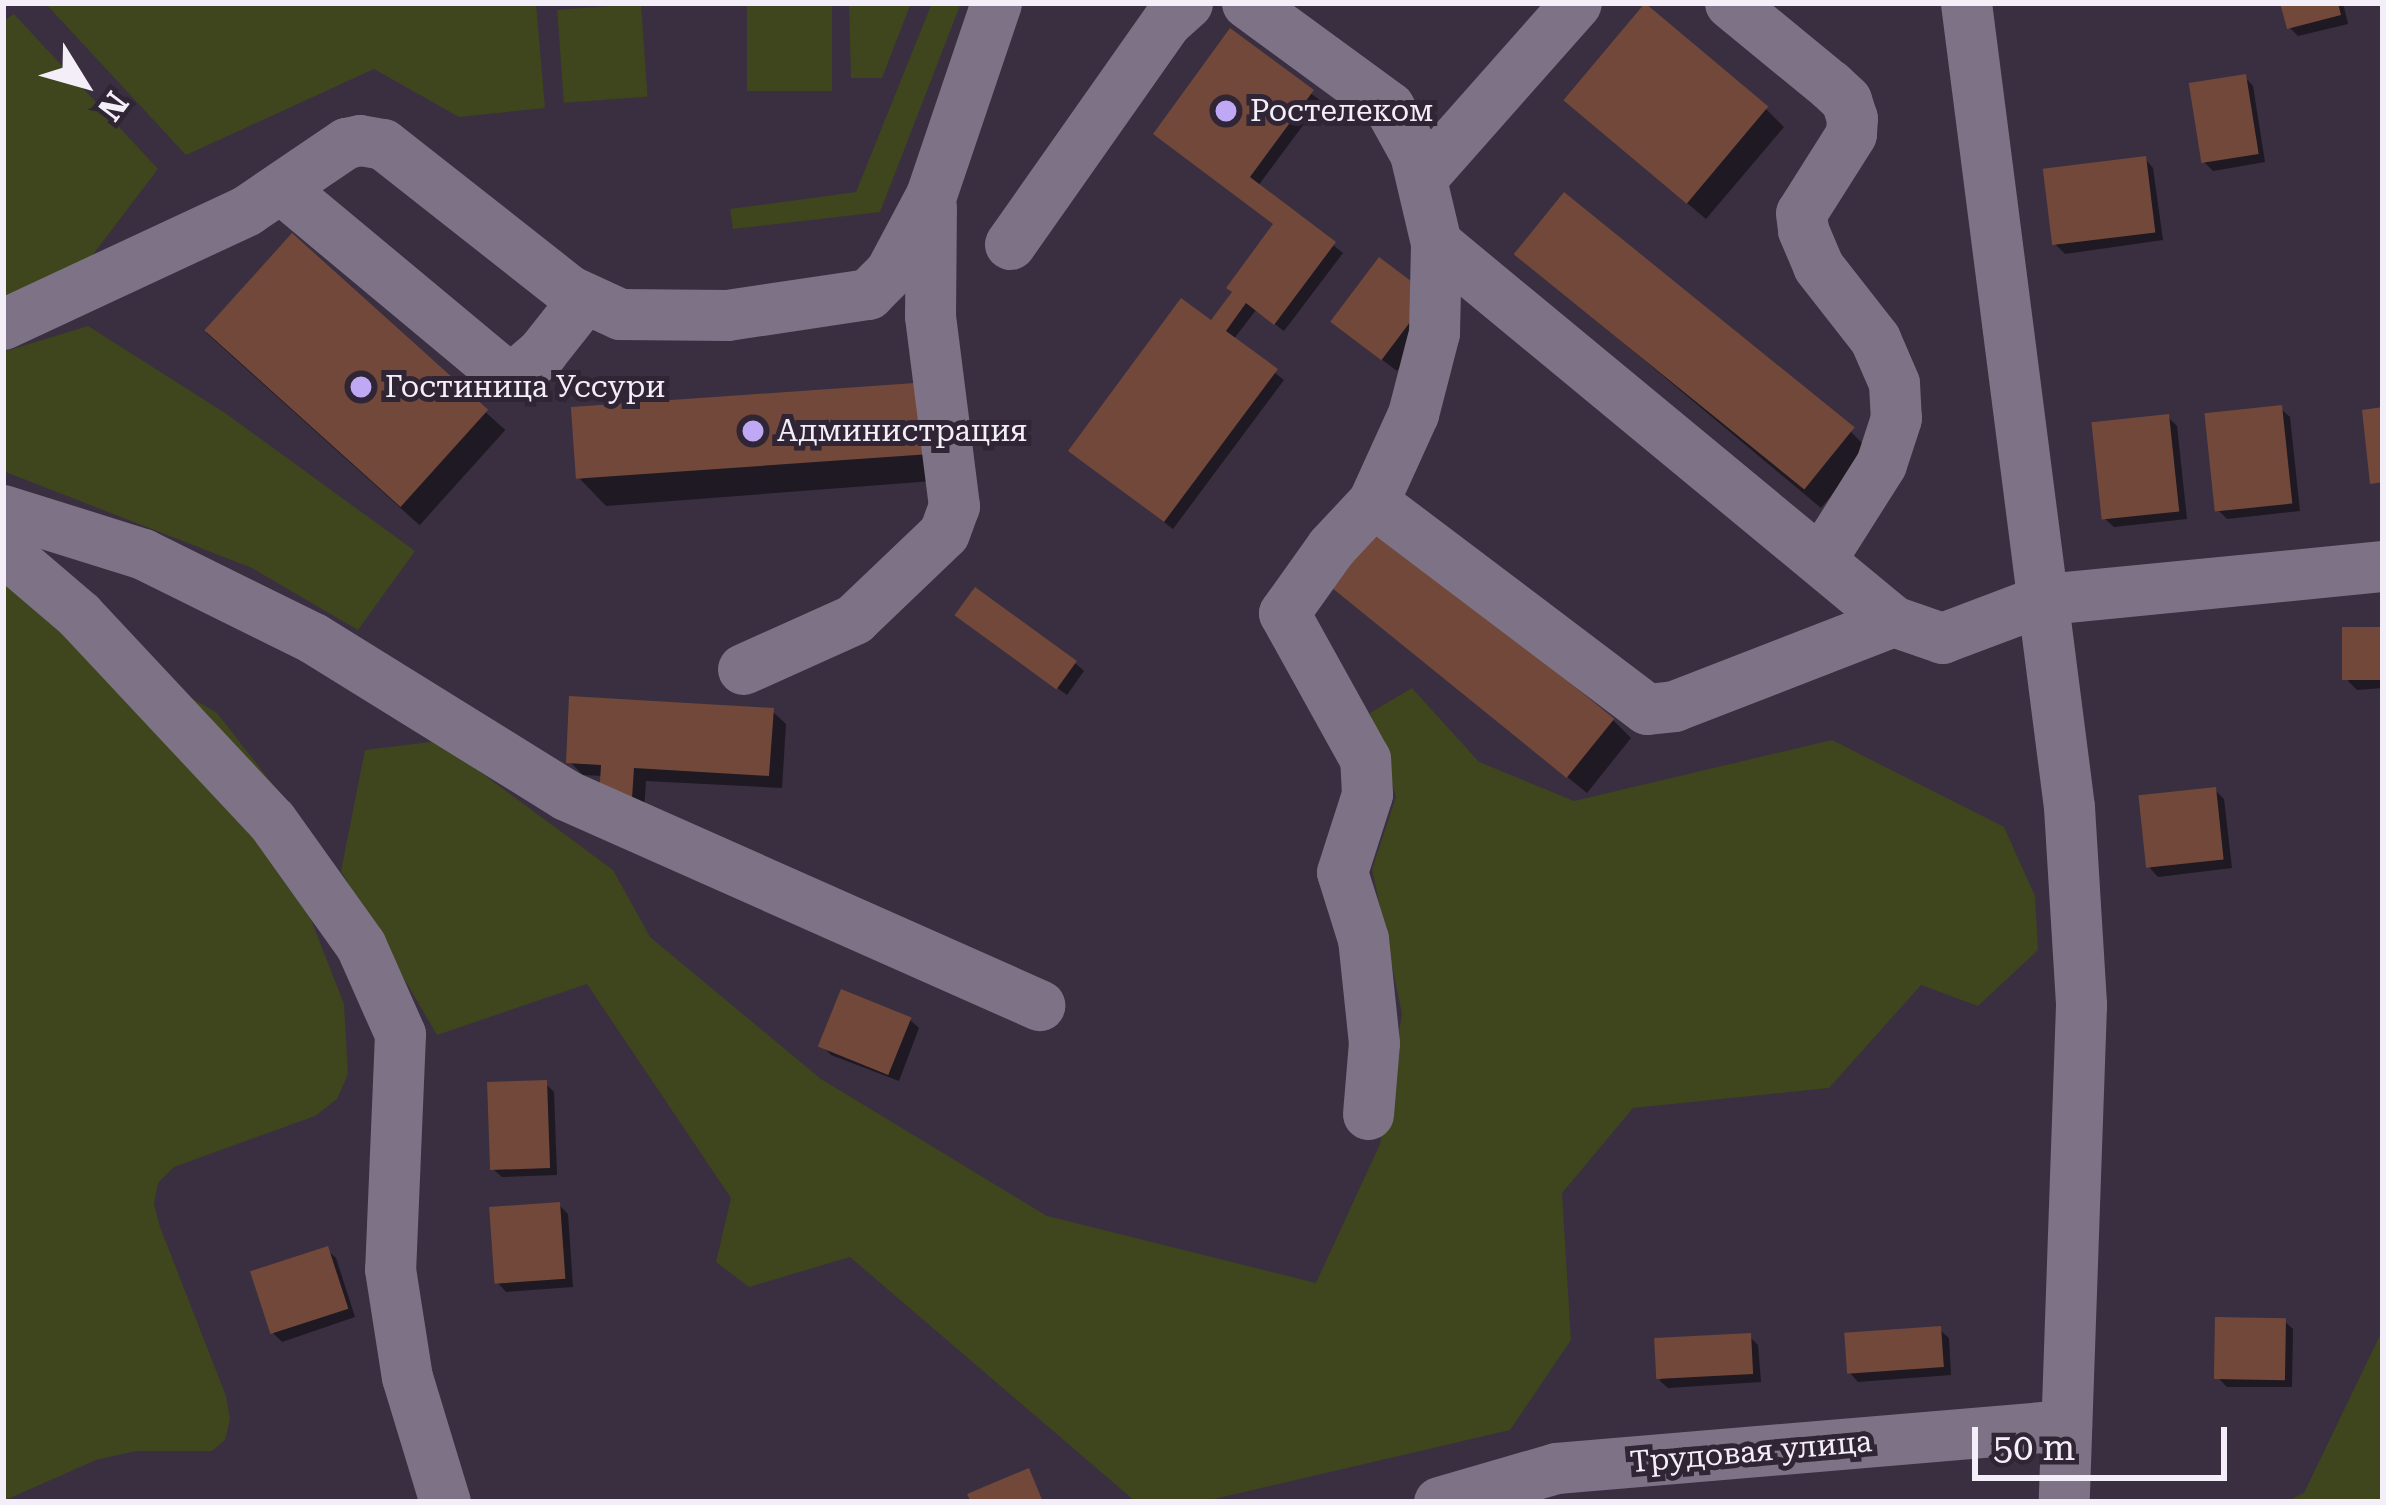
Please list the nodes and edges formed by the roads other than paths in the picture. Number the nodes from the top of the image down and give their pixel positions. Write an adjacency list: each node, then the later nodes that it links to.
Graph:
1 (996, 3): 9 (street)
2 (1187, 3): 11 (street)
3 (1247, 3): 7 (street)
4 (1576, 3): 7 (street)
5 (1730, 3): 17 (street)
6 (1966, 3): 19 (street)
7 (1421, 177): 10 (street)
8 (283, 190): 12 (street); 12 (street); 13 (street)
9 (931, 195): 12 (street); 21 (street)
10 (1436, 243): 14 (street); 17 (street)
11 (1010, 244)
12 (583, 300)
13 (3, 324)
14 (1373, 502): 20 (street); 23 (street)
15 (3, 510): 22 (street)
16 (3, 550): 25 (street)
17 (1821, 559): 20 (street)
18 (2383, 566): 19 (street)
19 (2046, 599): 20 (street); 24 (street)
20 (1893, 621)
21 (743, 669)
22 (1039, 1005)
23 (1368, 1114)
24 (2066, 1425): 26 (street, Трудовая улица); 27 (street)
25 (445, 1502)
26 (1439, 1502)
27 (2064, 1502)

